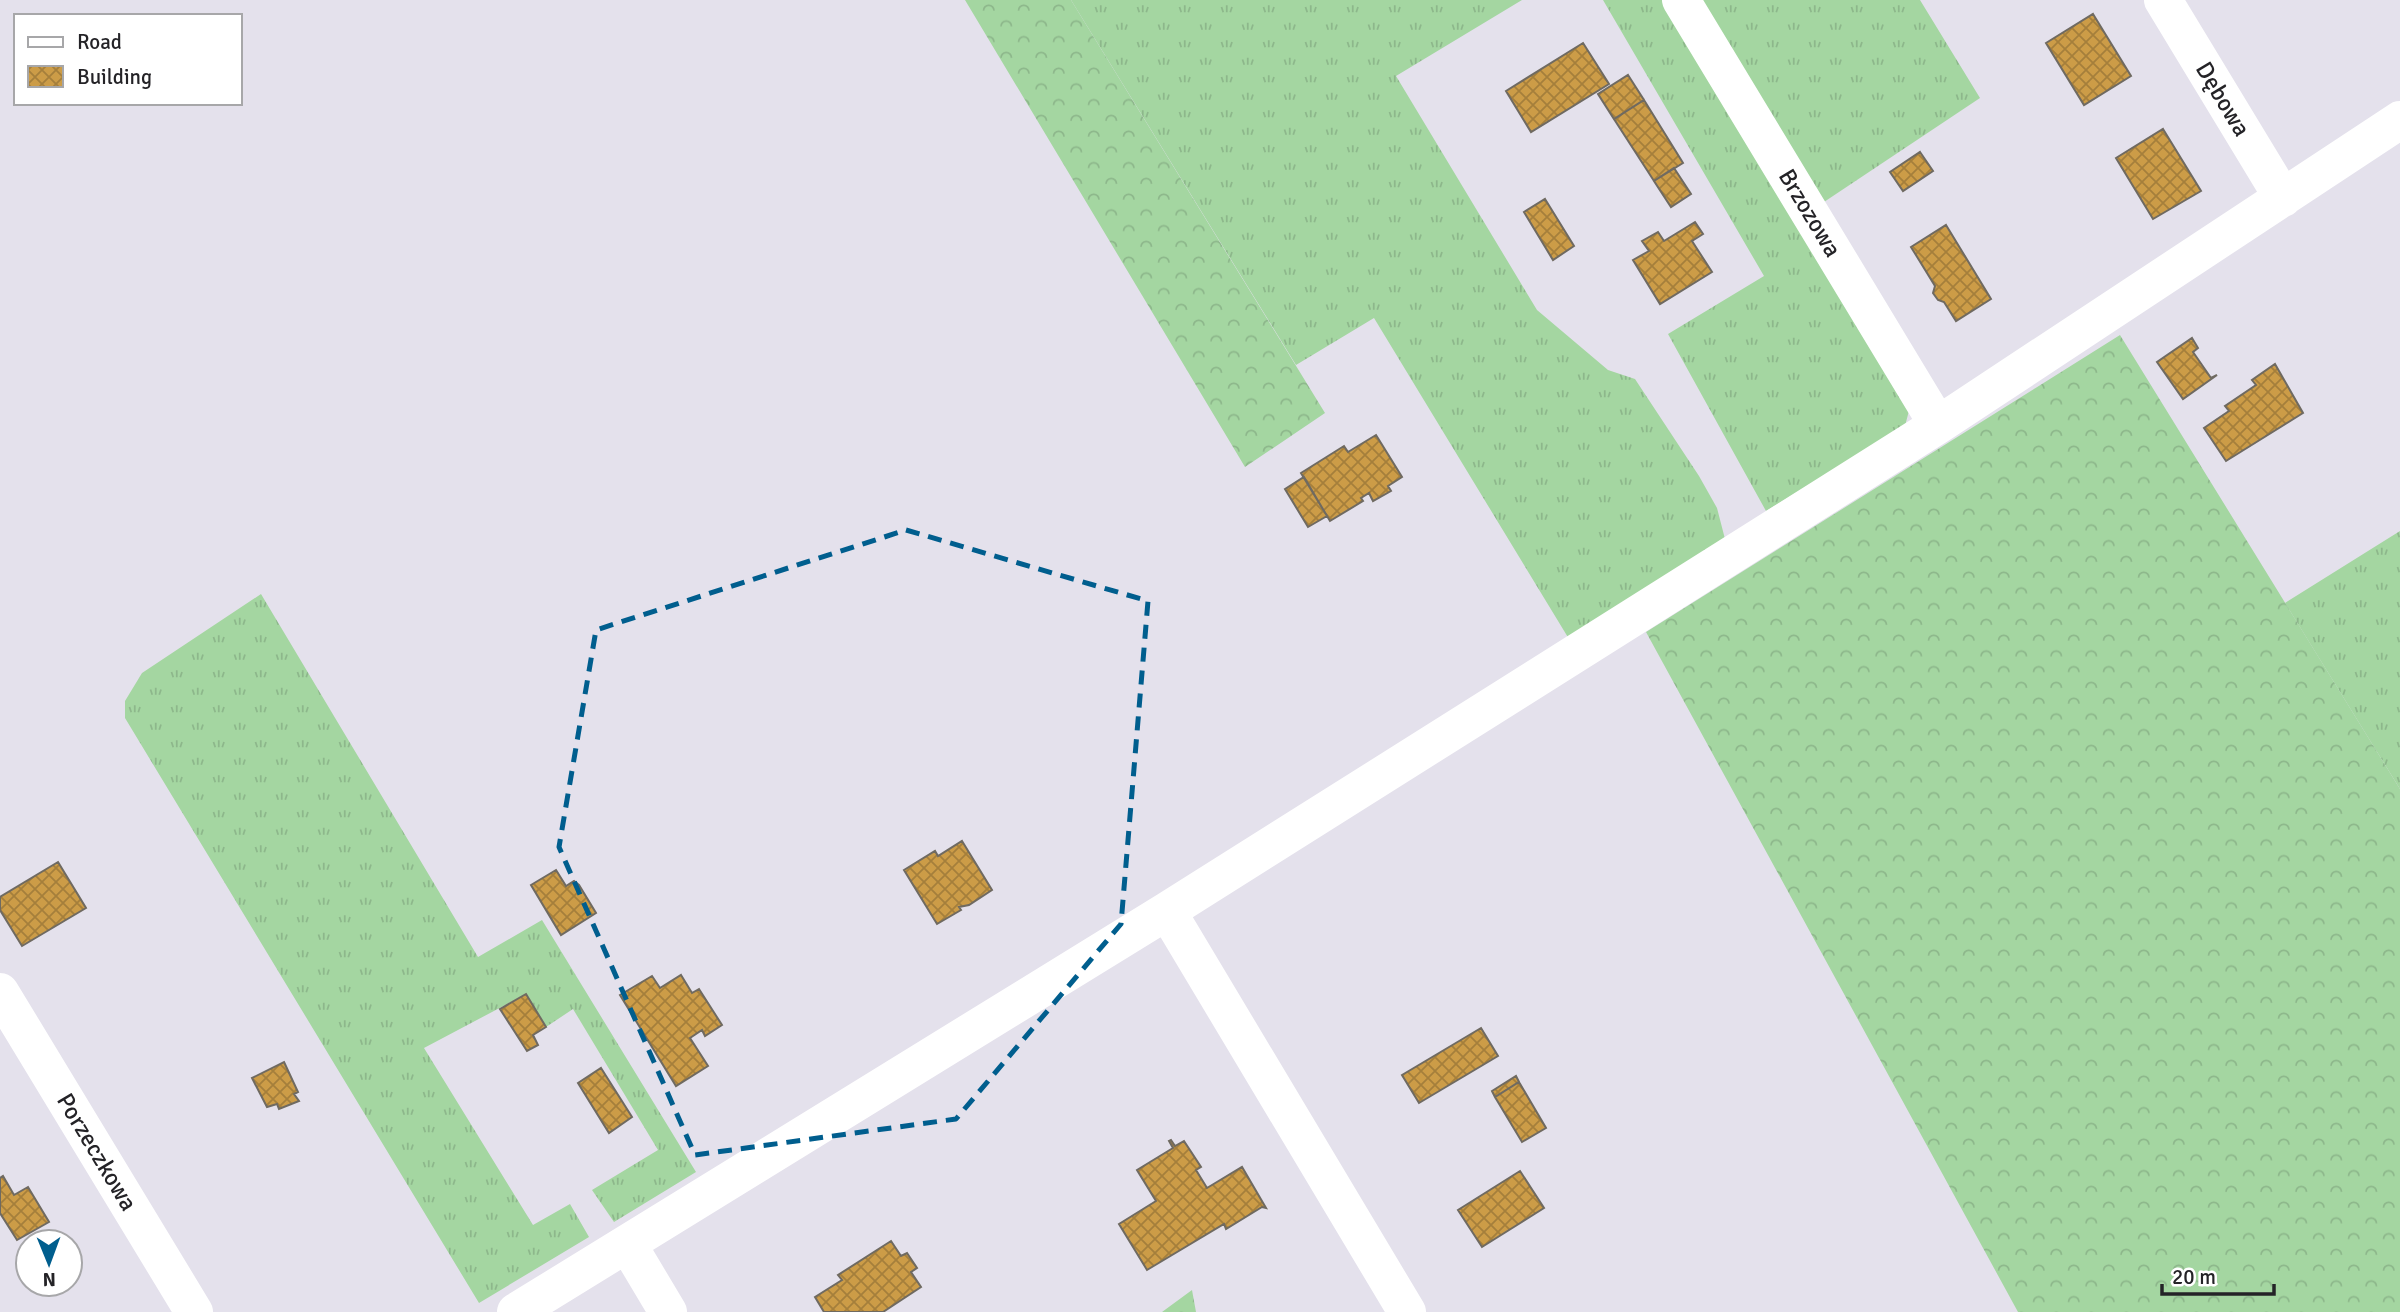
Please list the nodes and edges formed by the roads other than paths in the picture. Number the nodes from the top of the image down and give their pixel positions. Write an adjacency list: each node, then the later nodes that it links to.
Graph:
1 (1681, 0): 5 (street, Brzozowa)
2 (2163, 0): 4 (street, Dębowa)
3 (2400, 120): 4 (street)
4 (2283, 198): 5 (street)
5 (1938, 425): 6 (street)
6 (1167, 911): 8 (street); 12 (street)
7 (0, 992): 9 (street, Porzeczkowa)
8 (628, 1245): 10 (street); 11 (street)
9 (194, 1312)
10 (516, 1312)
11 (668, 1312)
12 (1407, 1312)

